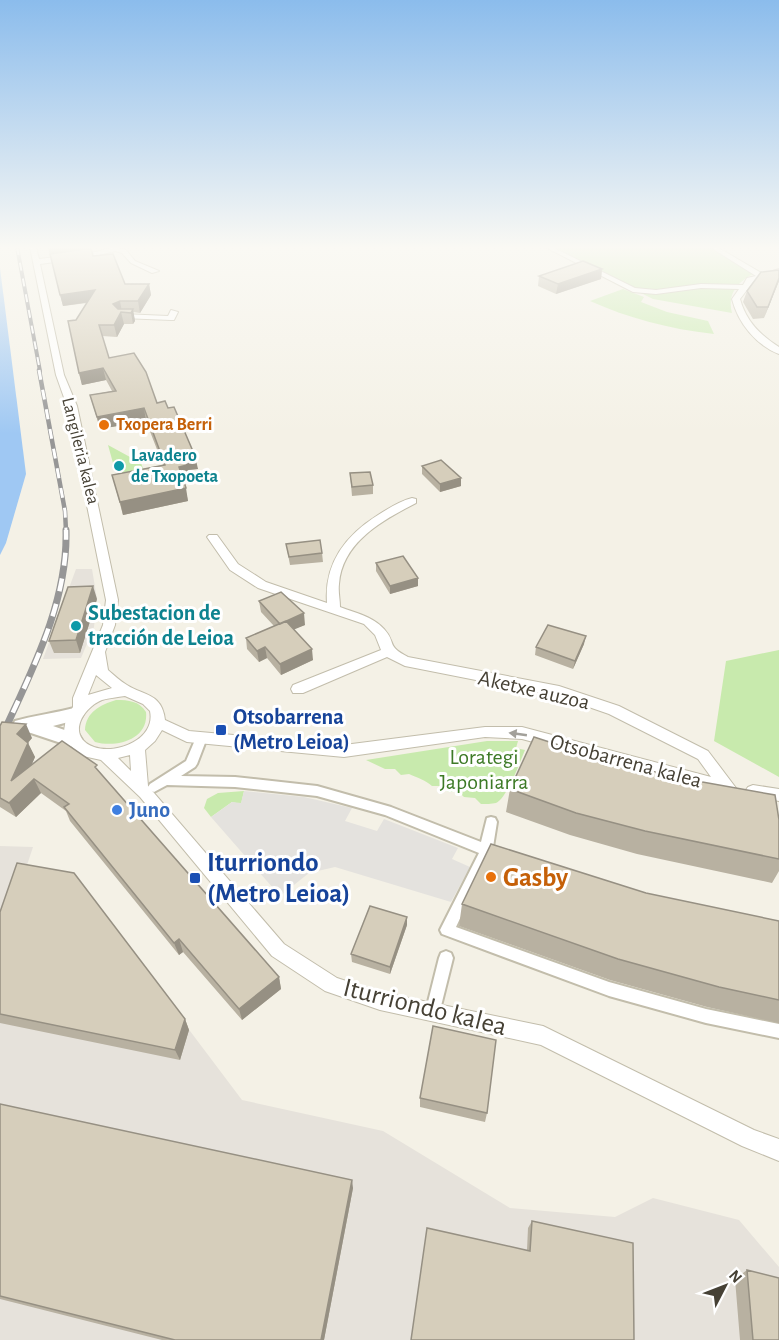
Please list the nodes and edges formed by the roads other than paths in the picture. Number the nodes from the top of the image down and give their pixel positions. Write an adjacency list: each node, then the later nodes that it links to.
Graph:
1 (46, 310): 10 (street, Langileria kalea)
2 (740, 310): 5 (street)
3 (174, 312): 4 (street)
4 (122, 316)
5 (779, 351)
6 (412, 501): 8 (street)
7 (213, 537): 8 (street)
8 (334, 608): 9 (street)
9 (388, 652): 11 (street); 21 (street, Aketxe auzoa)
10 (99, 654): 12 (street); 13 (street, Langileria kalea)
11 (298, 689)
12 (125, 691): 13 (street); 14 (street)
13 (77, 710): 16 (street); 16 (street)
14 (158, 722): 15 (street); 17 (street)
15 (193, 739): 19 (street); 21 (street, Otsobarrena kalea, one-way to 15)
16 (73, 740): 18 (street)
17 (137, 747): 18 (street); 20 (street)
18 (105, 755): 20 (street, Iturriondo kalea)
19 (165, 780): 20 (street); 24 (street)
20 (147, 787): 27 (street, Iturriondo kalea)
21 (727, 788): 22 (street, Otsobarrena kalea)
22 (779, 795)
23 (491, 822): 24 (street)
24 (486, 851): 25 (street); 28 (street)
25 (508, 858)
26 (446, 958): 27 (street)
27 (433, 1010): 29 (street, Iturriondo kalea)
28 (779, 1031)
29 (779, 1150)

